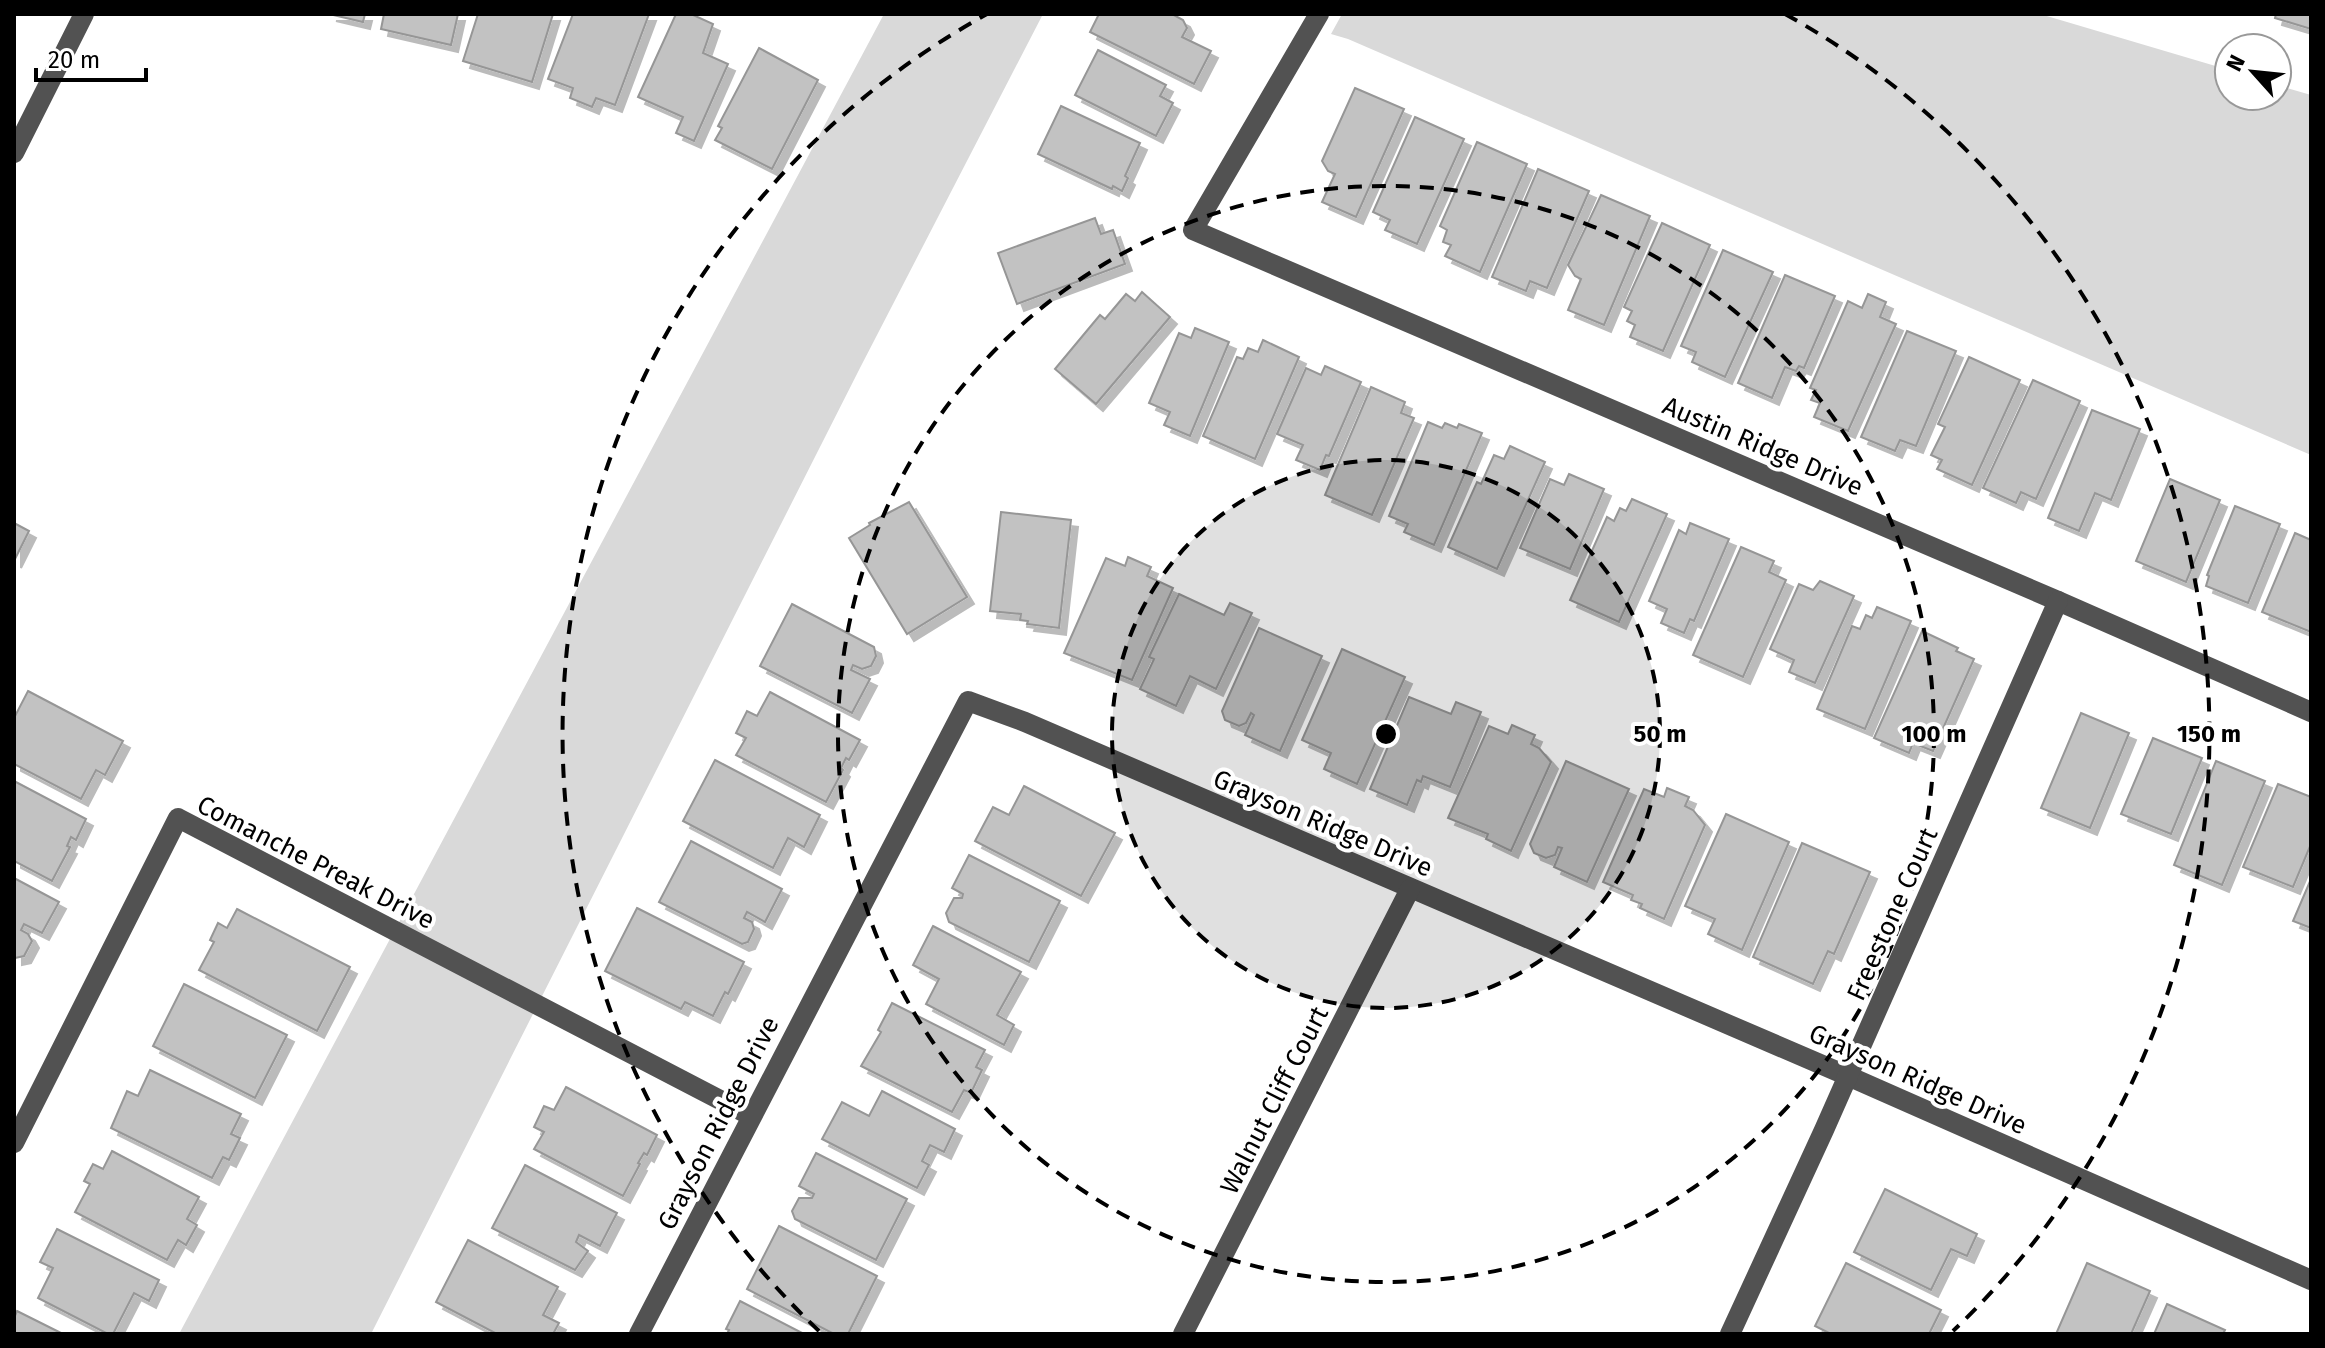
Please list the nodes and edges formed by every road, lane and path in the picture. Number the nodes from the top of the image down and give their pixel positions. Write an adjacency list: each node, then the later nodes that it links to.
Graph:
1 (84, 14): 3 (street)
2 (1319, 14): 4 (street, Austin Ridge Drive)
3 (14, 153)
4 (2058, 601): 5 (street, Austin Ridge Drive); 7 (street, Freestone Court)
5 (2311, 712)
6 (1410, 889): 7 (street, Grayson Ridge Drive); 8 (street, Grayson Ridge Drive); 12 (street, Walnut Cliff Court)
7 (1848, 1076): 10 (street, Grayson Ridge Drive); 13 (street, Freestone Court)
8 (751, 1116): 9 (street, Comanche Preak Drive); 11 (street, Grayson Ridge Drive)
9 (14, 1143)
10 (2311, 1280)
11 (639, 1334)
12 (1183, 1334)
13 (1730, 1334)

